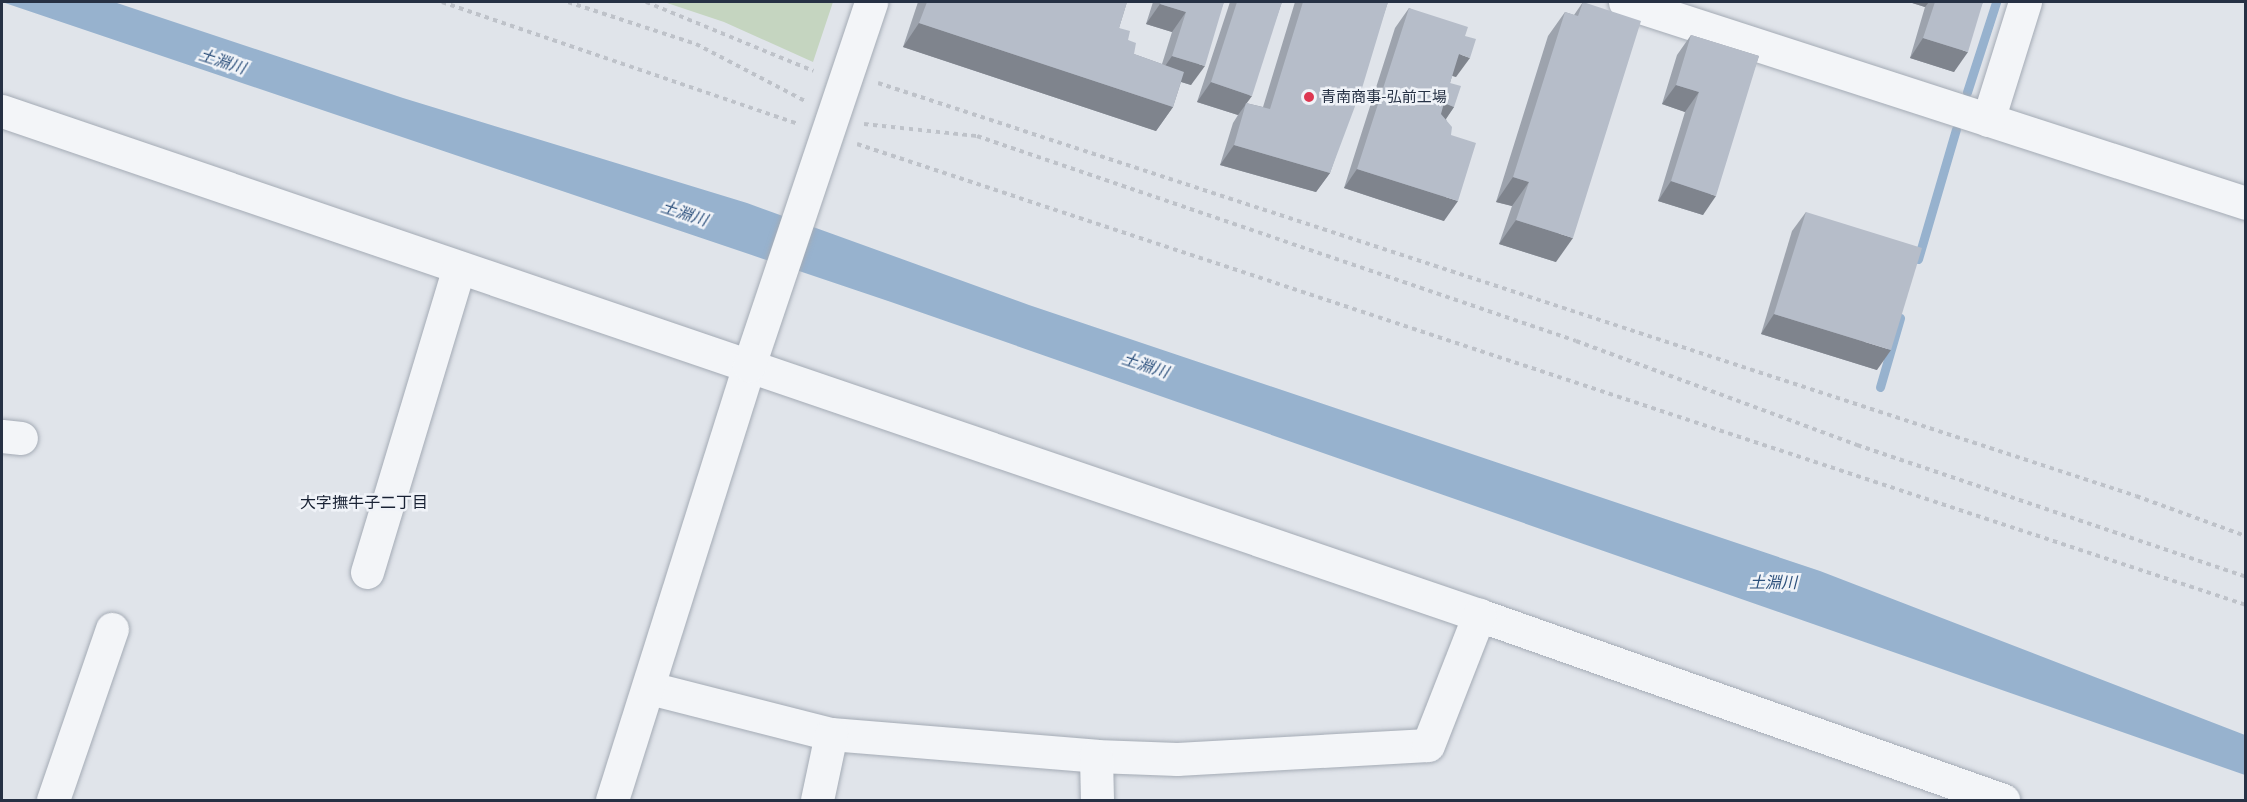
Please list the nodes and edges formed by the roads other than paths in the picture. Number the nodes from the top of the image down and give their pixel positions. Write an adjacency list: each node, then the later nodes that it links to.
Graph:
1 (871, 2): 8 (street)
2 (1625, 2): 5 (street)
3 (2025, 2): 5 (street)
4 (2, 111): 7 (street)
5 (1988, 120): 6 (street)
6 (2246, 203)
7 (459, 268): 8 (street); 9 (street)
8 (749, 365): 10 (street); 12 (street)
9 (366, 572)
10 (1479, 615): 14 (street); 19 (street)
11 (112, 629): 15 (street)
12 (650, 688): 13 (street); 16 (street)
13 (831, 734): 14 (street); 17 (street)
14 (1096, 756): 18 (street)
15 (53, 801)
16 (612, 801)
17 (817, 801)
18 (1097, 801)
19 (2003, 801)

